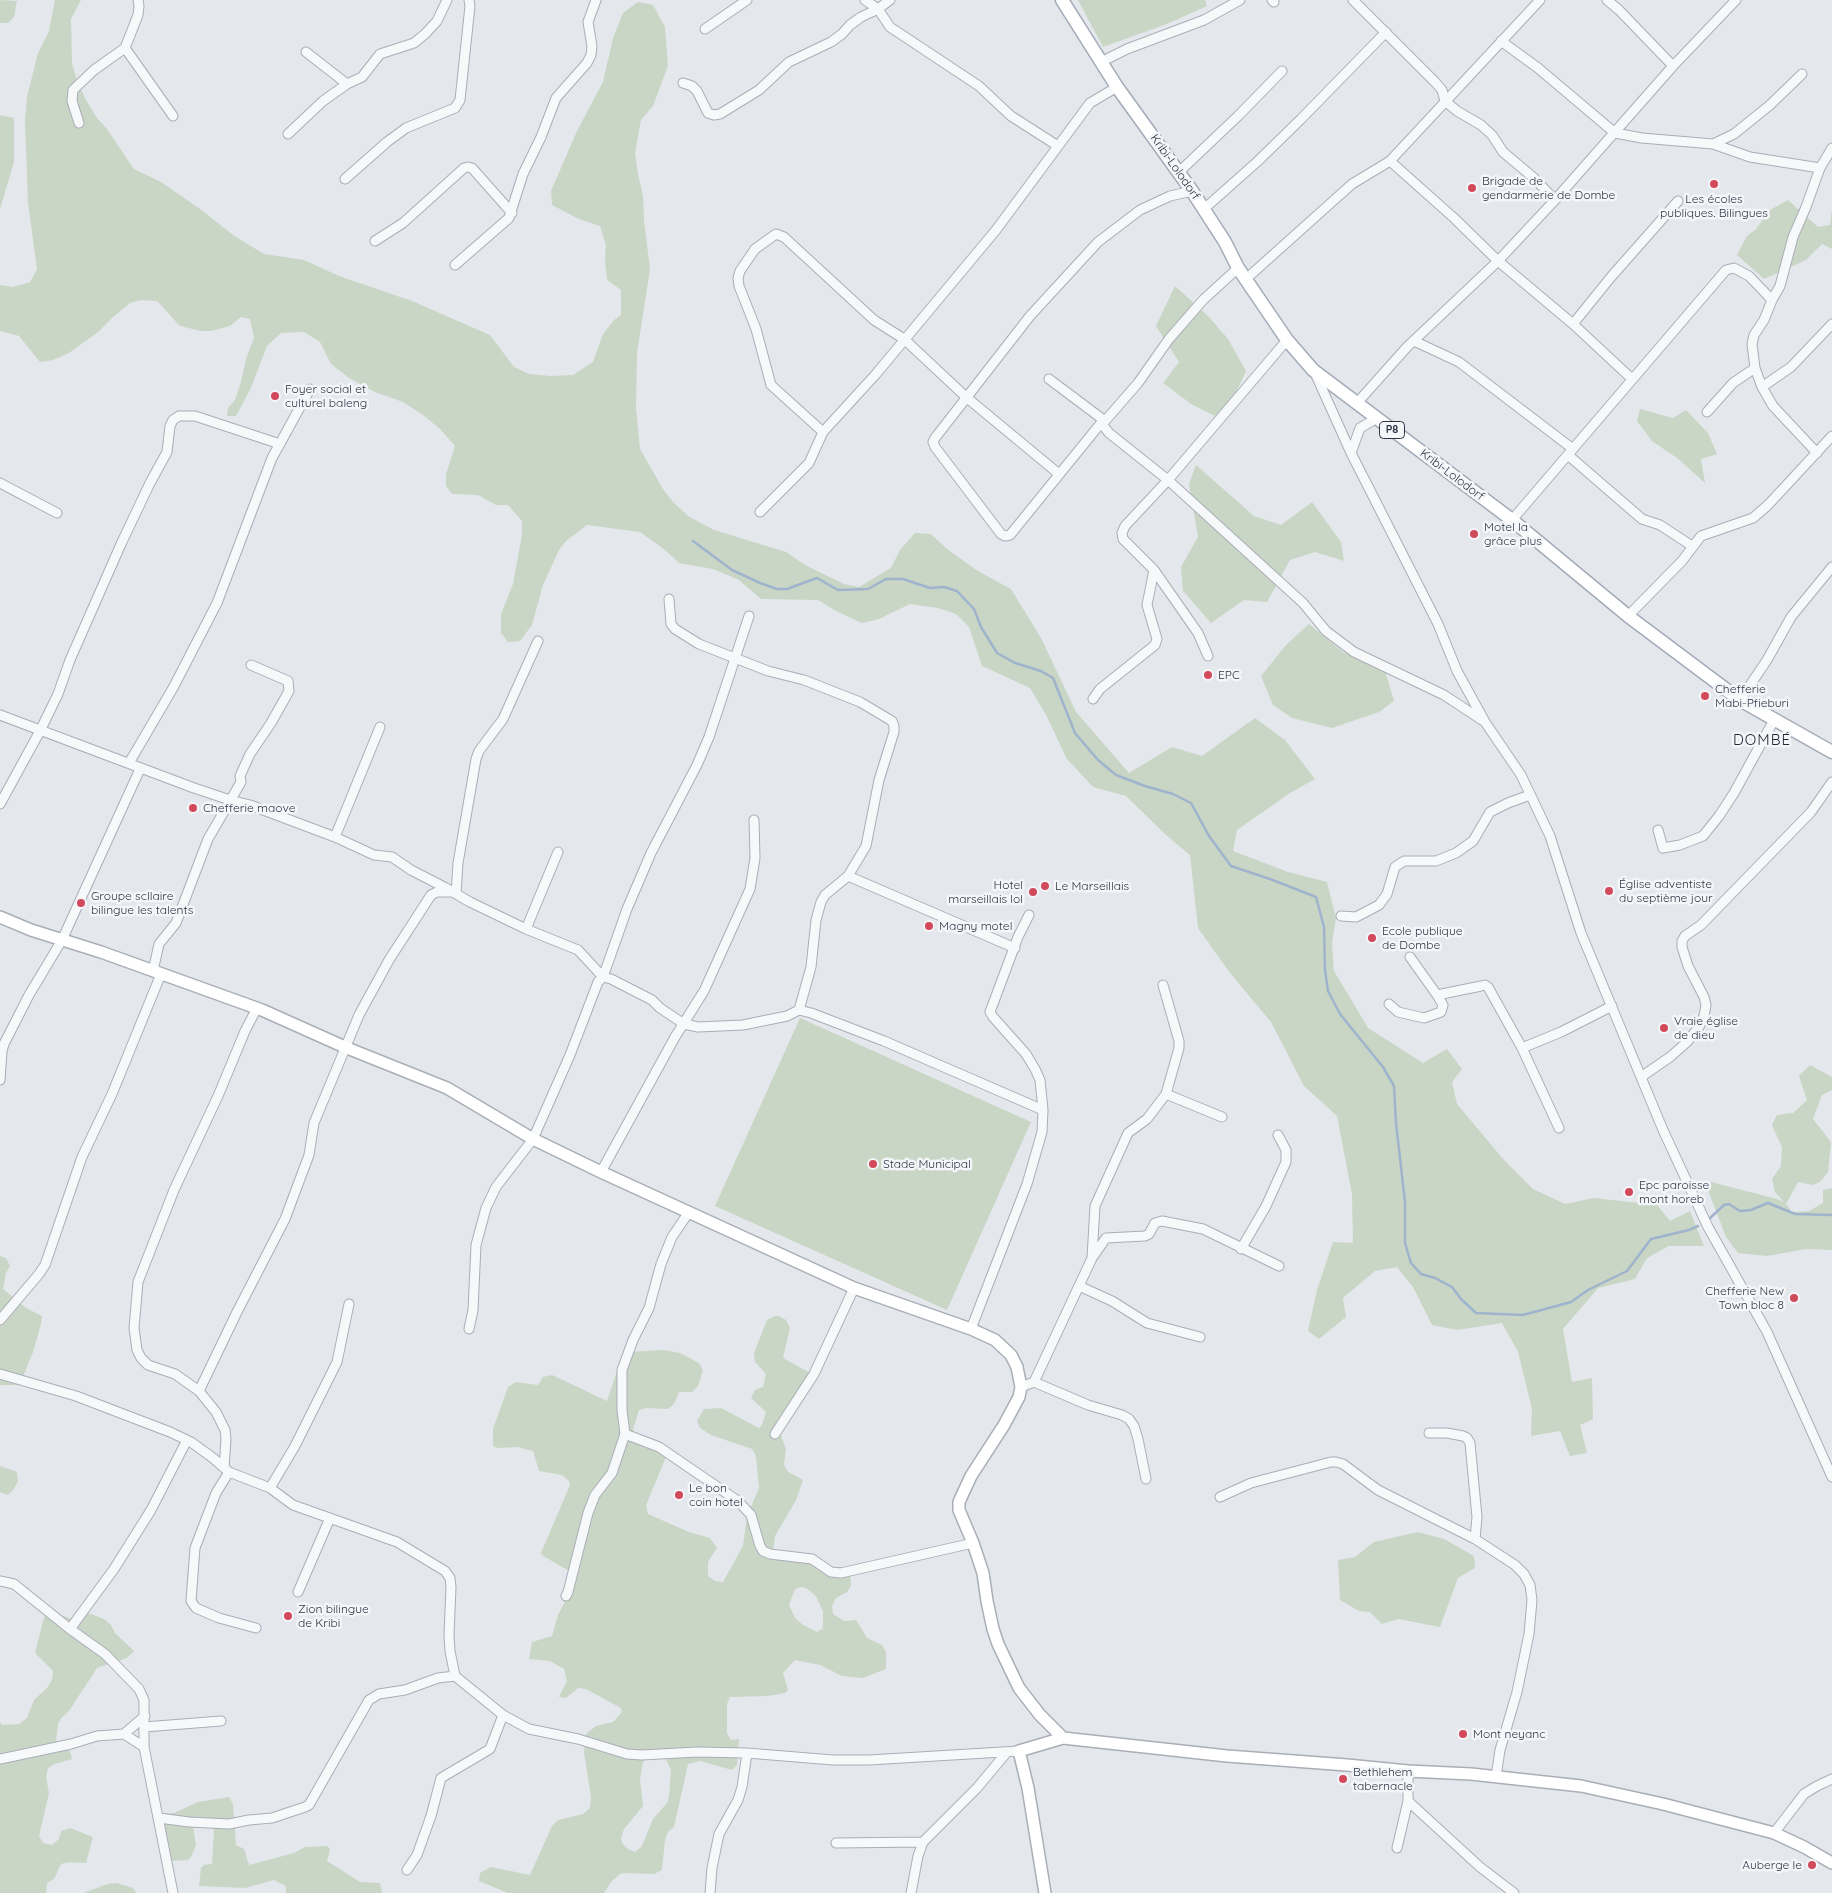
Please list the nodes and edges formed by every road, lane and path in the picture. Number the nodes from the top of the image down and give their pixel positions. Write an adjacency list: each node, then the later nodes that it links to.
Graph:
1 (138, 0): 18 (street)
2 (447, 0): 25 (street)
3 (469, 0): 38 (street)
4 (596, 0): 43 (street)
5 (747, 0): 15 (street)
6 (865, 0): 14 (street)
7 (890, 0): 14 (street)
8 (1062, 0): 20 (main road, Kribi-Lolodorf / P8)
9 (1240, 0): 20 (street)
10 (1353, 0): 16 (street)
11 (1540, 0): 17 (street)
12 (1607, 0): 21 (street)
13 (1734, 1): 21 (street)
14 (878, 9): 24 (street); 33 (street)
15 (705, 29)
16 (1386, 32): 27 (street); 42 (street)
17 (1502, 41): 27 (street); 30 (street)
18 (125, 48): 28 (street); 29 (street)
19 (306, 52): 25 (street)
20 (1101, 62): 26 (main road, Kribi-Lolodorf / P8)
21 (1673, 66): 30 (street)
22 (1282, 71): 37 (street)
23 (1802, 74): 32 (street)
24 (683, 83)
25 (347, 84): 31 (street)
26 (1117, 87): 33 (street); 37 (main road, Kribi-Lolodorf / P8)
27 (1445, 101): 35 (street); 40 (street)
28 (173, 116)
29 (80, 123)
30 (1615, 133): 32 (street); 40 (street)
31 (288, 134)
32 (1713, 144): 36 (street)
33 (1058, 146): 52 (street)
34 (1832, 148): 36 (street)
35 (1390, 161): 45 (street); 48 (street)
36 (1820, 168): 49 (street)
37 (1179, 172): 39 (main road, Kribi-Lolodorf / P8)
38 (345, 179)
39 (1192, 191): 42 (main road, Kribi-Lolodorf / P8); 61 (street)
40 (1555, 200): 45 (street)
41 (1678, 201): 50 (street)
42 (1204, 209): 47 (main road, Kribi-Lolodorf / P8)
43 (512, 214): 44 (street); 46 (street)
44 (375, 241)
45 (1498, 261): 50 (street); 54 (street)
46 (455, 264)
47 (1238, 268): 48 (main road, Kribi-Lolodorf / P8); 65 (street)
48 (1246, 279): 53 (main road, Kribi-Lolodorf / P8)
49 (1772, 300): 55 (street); 58 (street)
50 (1573, 324): 58 (street)
51 (1832, 324): 59 (street)
52 (904, 340): 61 (street); 66 (street); 66 (street)
53 (1287, 340): 56 (main road, Kribi-Lolodorf / P8); 73 (street)
54 (1414, 341): 62 (street); 69 (street)
55 (1755, 368): 59 (street); 63 (street)
56 (1314, 370): 62 (main road, Kribi-Lolodorf / P8); 71 (street)
57 (1049, 379): 65 (street)
58 (1632, 379): 69 (street)
59 (1762, 387): 70 (street)
60 (310, 388): 68 (street)
61 (966, 397): 72 (street); 72 (street)
62 (1357, 403): 64 (main road, Kribi-Lolodorf / P8)
63 (1707, 412)
64 (1377, 418): 71 (street); 77 (main road, Kribi-Lolodorf / P8)
65 (1103, 422): 72 (street); 73 (street)
66 (823, 432): 75 (street)
67 (1832, 436): 70 (street)
68 (280, 444): 94 (street); 96 (street)
69 (1570, 452): 77 (street); 78 (street)
70 (1817, 452): 78 (street)
71 (1351, 453): 92 (street)
72 (1060, 474)
73 (1168, 480): 80 (street); 92 (street)
74 (0, 483): 76 (street)
75 (760, 512)
76 (57, 513)
77 (1512, 520): 83 (main road, Kribi-Lolodorf / P8)
78 (1692, 546): 83 (street)
79 (1832, 567): 89 (street)
80 (1154, 570): 85 (street); 88 (street)
81 (669, 599): 86 (street)
82 (748, 616): 86 (street)
83 (1628, 616): 89 (main road, Kribi-Lolodorf / P8)
84 (538, 641): 107 (street)
85 (1208, 656)
86 (734, 659): 106 (street); 116 (street)
87 (251, 665): 100 (street)
88 (1093, 699)
89 (1740, 700): 91 (main road, Kribi-Lolodorf / P8)
90 (0, 715): 94 (street)
91 (1774, 720): 95 (main road, Kribi-Lolodorf / P8); 103 (street)
92 (1484, 722): 99 (street)
93 (380, 727): 104 (street)
94 (40, 731): 96 (street); 101 (street)
95 (1832, 752)
96 (129, 763): 97 (street)
97 (140, 769): 100 (street); 112 (street)
98 (1832, 782): 126 (street)
99 (1530, 795): 109 (street); 120 (street)
100 (230, 800): 104 (street); 115 (street)
101 (0, 804)
102 (754, 820): 123 (street)
103 (1658, 830)
104 (335, 836): 107 (street)
105 (558, 852): 111 (street)
106 (848, 876): 113 (street); 122 (street)
107 (455, 893): 111 (street); 124 (street)
108 (1030, 915): 113 (street)
109 (1341, 916)
110 (0, 917): 112 (street)
111 (526, 929): 116 (street)
112 (62, 940): 115 (street); 127 (street)
113 (1015, 948): 129 (street)
114 (1410, 957): 118 (street)
115 (157, 972): 121 (street); 142 (street)
116 (603, 977): 123 (street); 133 (street)
117 (1163, 985): 128 (street)
118 (1437, 994): 119 (street); 125 (street)
119 (1389, 1004)
120 (1612, 1006): 125 (street); 126 (street)
121 (257, 1008): 124 (street); 149 (street)
122 (799, 1010): 123 (street); 129 (street)
123 (684, 1024): 134 (street)
124 (347, 1048): 133 (street); 149 (street)
125 (1522, 1048): 131 (street)
126 (1641, 1077): 155 (street)
127 (0, 1080)
128 (1166, 1094): 130 (street); 137 (street)
129 (1043, 1110): 144 (street)
130 (1222, 1117)
131 (1559, 1128)
132 (1278, 1136): 136 (street)
133 (533, 1138): 134 (street); 143 (street)
134 (601, 1172): 135 (street)
135 (689, 1212): 140 (street); 151 (street)
136 (1241, 1248): 137 (street); 138 (street)
137 (1092, 1258): 139 (street)
138 (1279, 1266)
139 (1079, 1286): 145 (street); 147 (street)
140 (854, 1288): 144 (street); 152 (street)
141 (349, 1304): 157 (street)
142 (0, 1320)
143 (468, 1329)
144 (972, 1329): 148 (street)
145 (1200, 1337)
146 (0, 1374): 153 (street)
147 (1034, 1382): 148 (street); 156 (street)
148 (1021, 1387): 161 (street)
149 (199, 1391): 154 (street)
150 (1429, 1433): 160 (street)
151 (625, 1434): 161 (street); 164 (street)
152 (775, 1434)
153 (187, 1440): 154 (street); 166 (street)
154 (226, 1470): 157 (street); 165 (street)
155 (1832, 1477)
156 (1146, 1479)
157 (270, 1488): 159 (street)
158 (1220, 1498): 160 (street)
159 (330, 1518): 163 (street); 167 (street)
160 (1475, 1539): 179 (street)
161 (973, 1543): 173 (street)
162 (0, 1580): 166 (street)
163 (298, 1592)
164 (566, 1596)
165 (256, 1628)
166 (70, 1629): 169 (street)
167 (455, 1676): 168 (street); 182 (street)
168 (503, 1715): 176 (street); 188 (street)
169 (145, 1716): 171 (street); 172 (street)
170 (221, 1721): 171 (street)
171 (144, 1727): 174 (street)
172 (124, 1734): 174 (street); 177 (street)
173 (1063, 1738): 175 (street); 178 (street)
174 (144, 1747): 182 (street)
175 (1013, 1752): 176 (street); 184 (street); 192 (street)
176 (747, 1753): 190 (street)
177 (0, 1759)
178 (1408, 1771): 179 (street); 181 (street)
179 (1496, 1777): 183 (street)
180 (1832, 1779): 183 (street)
181 (1408, 1802): 186 (street); 193 (street)
182 (159, 1818): 189 (street)
183 (1774, 1833): 187 (street)
184 (924, 1842): 185 (street); 191 (street)
185 (836, 1843)
186 (1396, 1848)
187 (1832, 1862)
188 (407, 1870)
189 (173, 1893)
190 (710, 1893)
191 (911, 1893)
192 (1045, 1893)
193 (1514, 1893)

